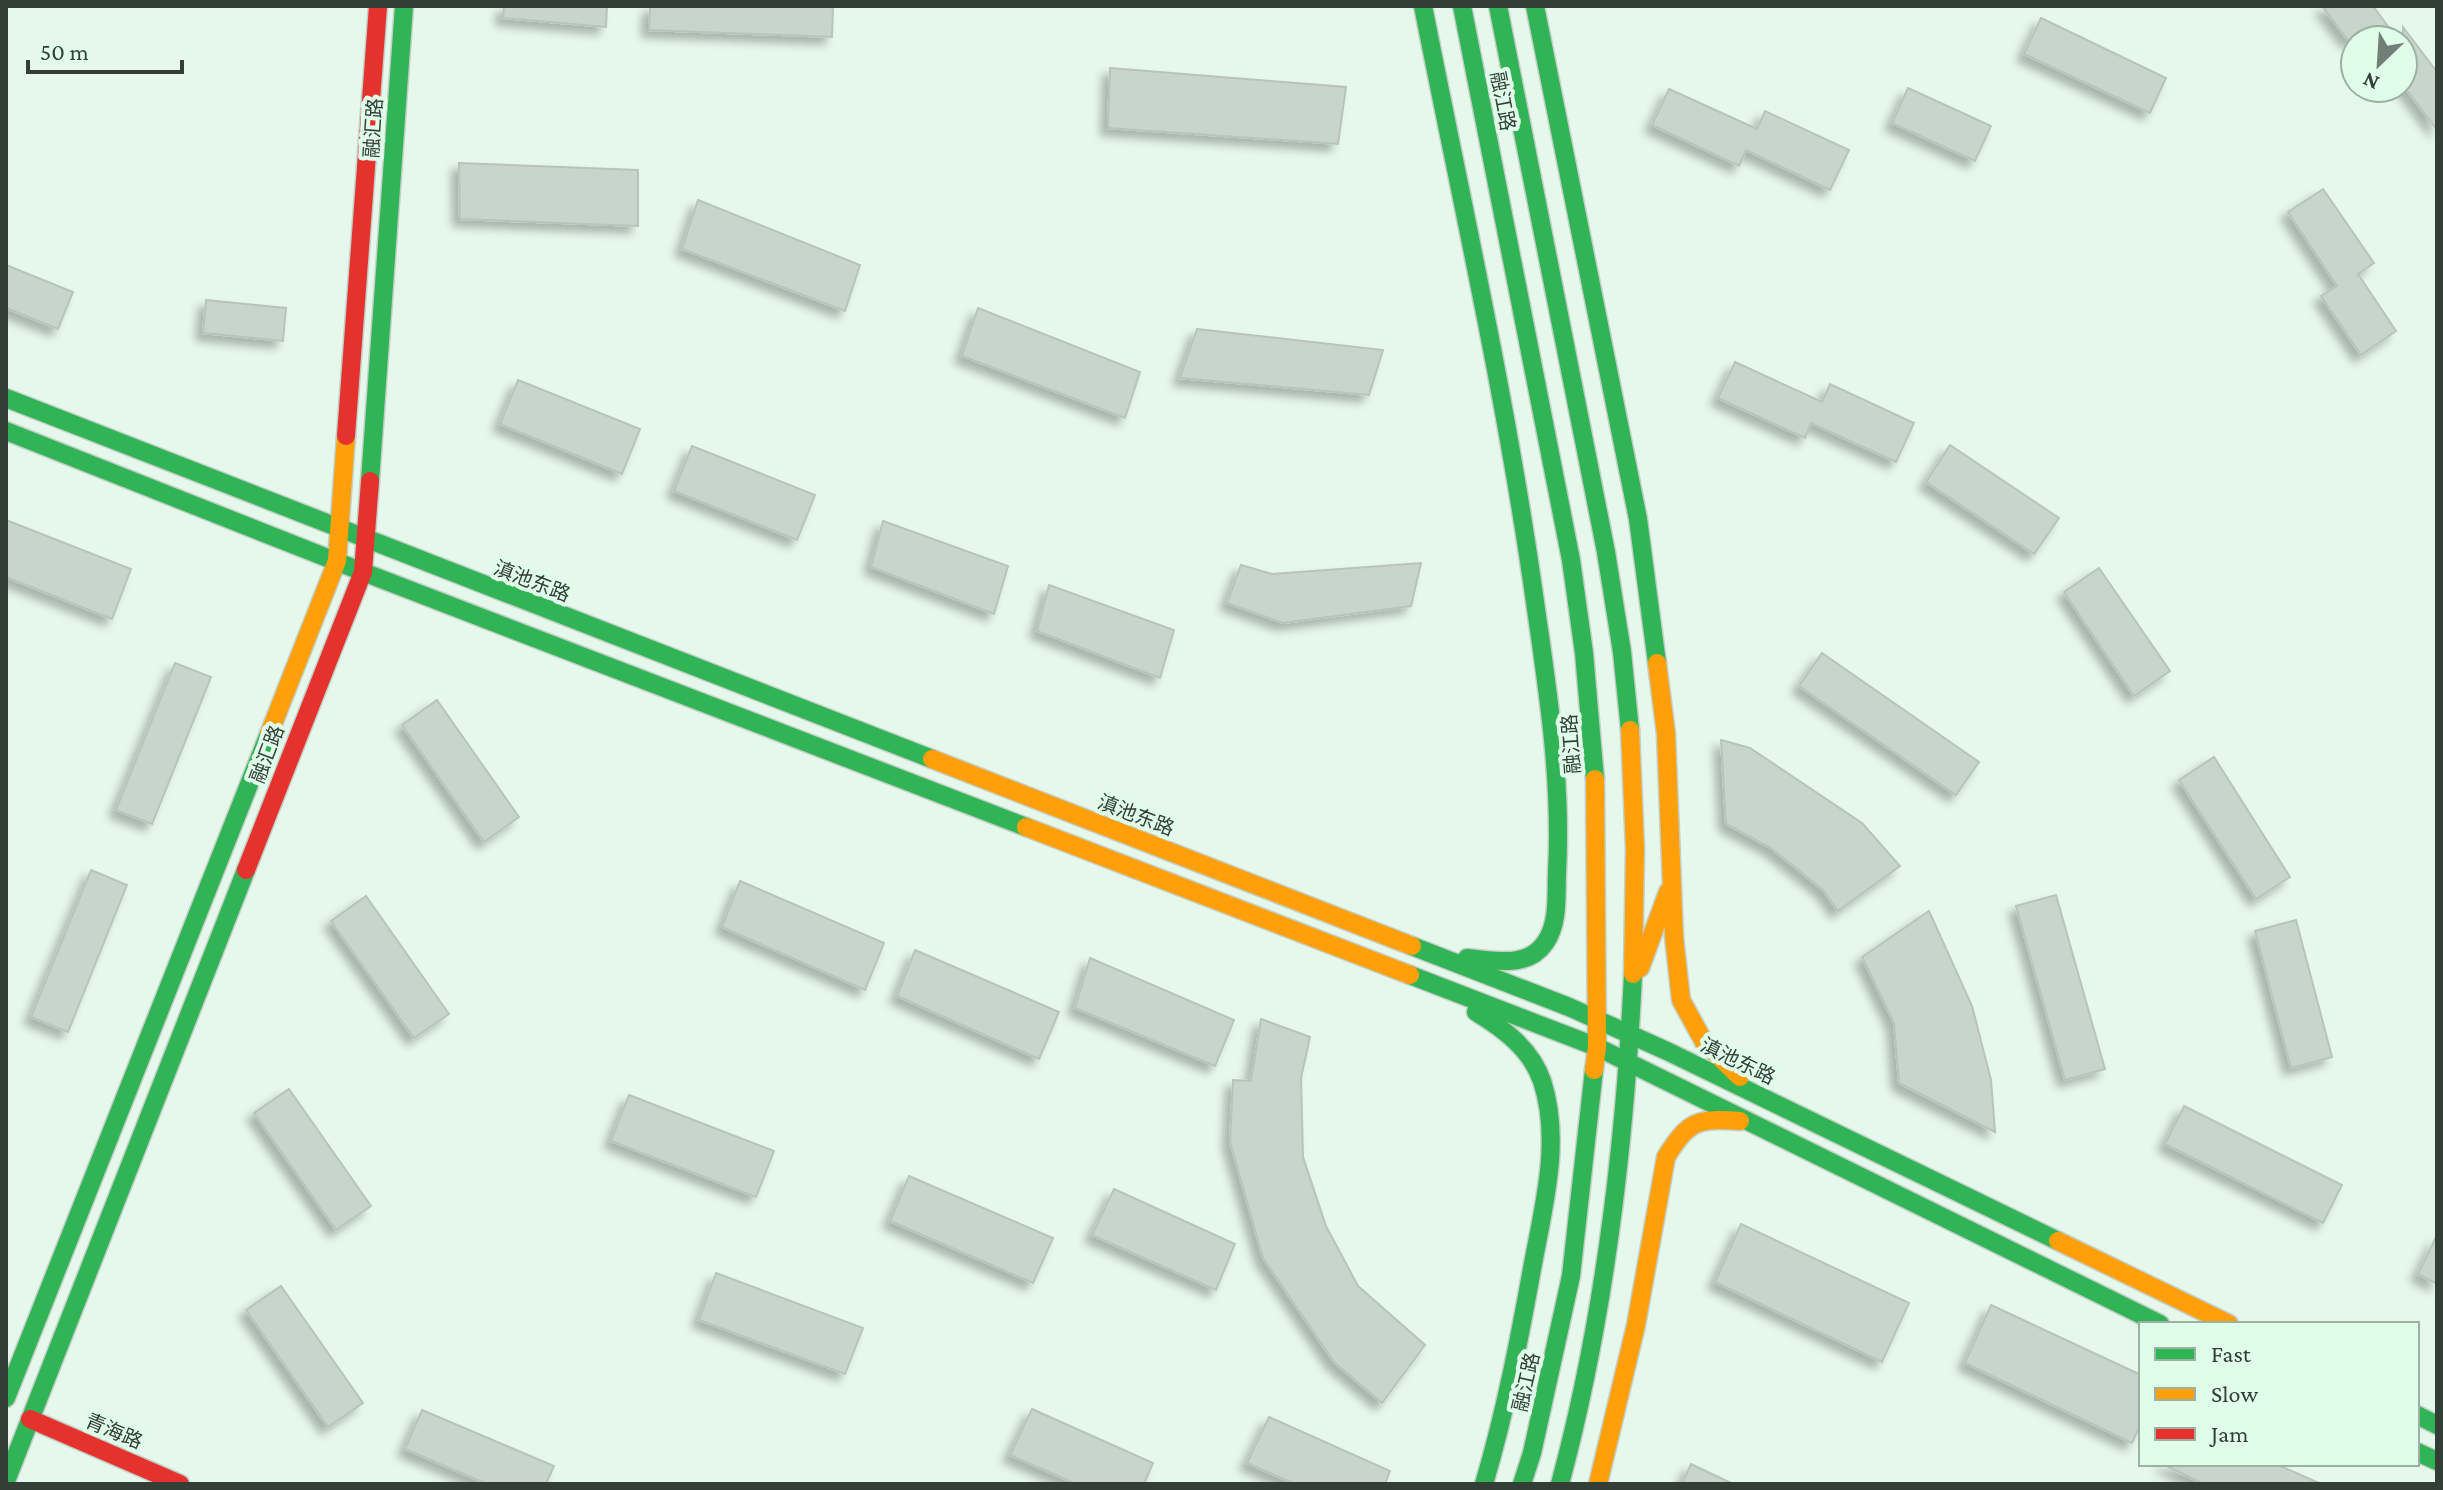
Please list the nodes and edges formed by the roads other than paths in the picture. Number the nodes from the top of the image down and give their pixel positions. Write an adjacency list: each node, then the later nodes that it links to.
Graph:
1 (378, 6): 9 (street, 融汇路)
2 (404, 6): 10 (street, 融汇路)
3 (1423, 6): 13 (street)
4 (1462, 6): 15 (street, 融江路)
5 (1498, 6): 18 (street, 融江路)
6 (1535, 6): 14 (street)
7 (6, 398): 9 (street, 滇池东路)
8 (6, 431): 11 (street)
9 (339, 529): 10 (street, 滇池东路); 11 (street, 融汇路)
10 (364, 539): 12 (street, 融汇路); 16 (street, 滇池东路)
11 (337, 561): 12 (street); 29 (street, 融汇路)
12 (363, 572): 17 (street); 31 (street, 融汇路)
13 (1560, 821): 15 (street); 16 (street)
14 (1672, 881): 18 (street); 23 (street)
15 (1596, 924): 19 (street, 融江路)
16 (1433, 954): 19 (street, 滇池东路)
17 (1407, 972): 21 (street); 35 (street)
18 (1632, 990): 20 (street, 融江路)
19 (1597, 1020): 20 (street, 滇池东路); 21 (street, 融江路)
20 (1630, 1034): 22 (street, 融江路); 23 (street, 滇池东路)
21 (1597, 1047): 22 (street); 36 (street, 融江路)
22 (1628, 1060): 24 (street); 25 (street, 融江路)
23 (1767, 1100): 28 (street, 滇池东路)
24 (1753, 1122): 26 (street); 27 (street)
25 (1616, 1197): 26 (street); 37 (street, 融江路)
26 (1644, 1277): 38 (street)
27 (2156, 1322)
28 (2225, 1322)
29 (6, 1398)
30 (2419, 1416): 32 (street)
31 (30, 1419): 33 (street, 融汇路); 34 (street, 青海路)
32 (2437, 1425)
33 (6, 1481)
34 (180, 1484)
35 (1484, 1484)
36 (1522, 1484)
37 (1560, 1484)
38 (1598, 1484)

